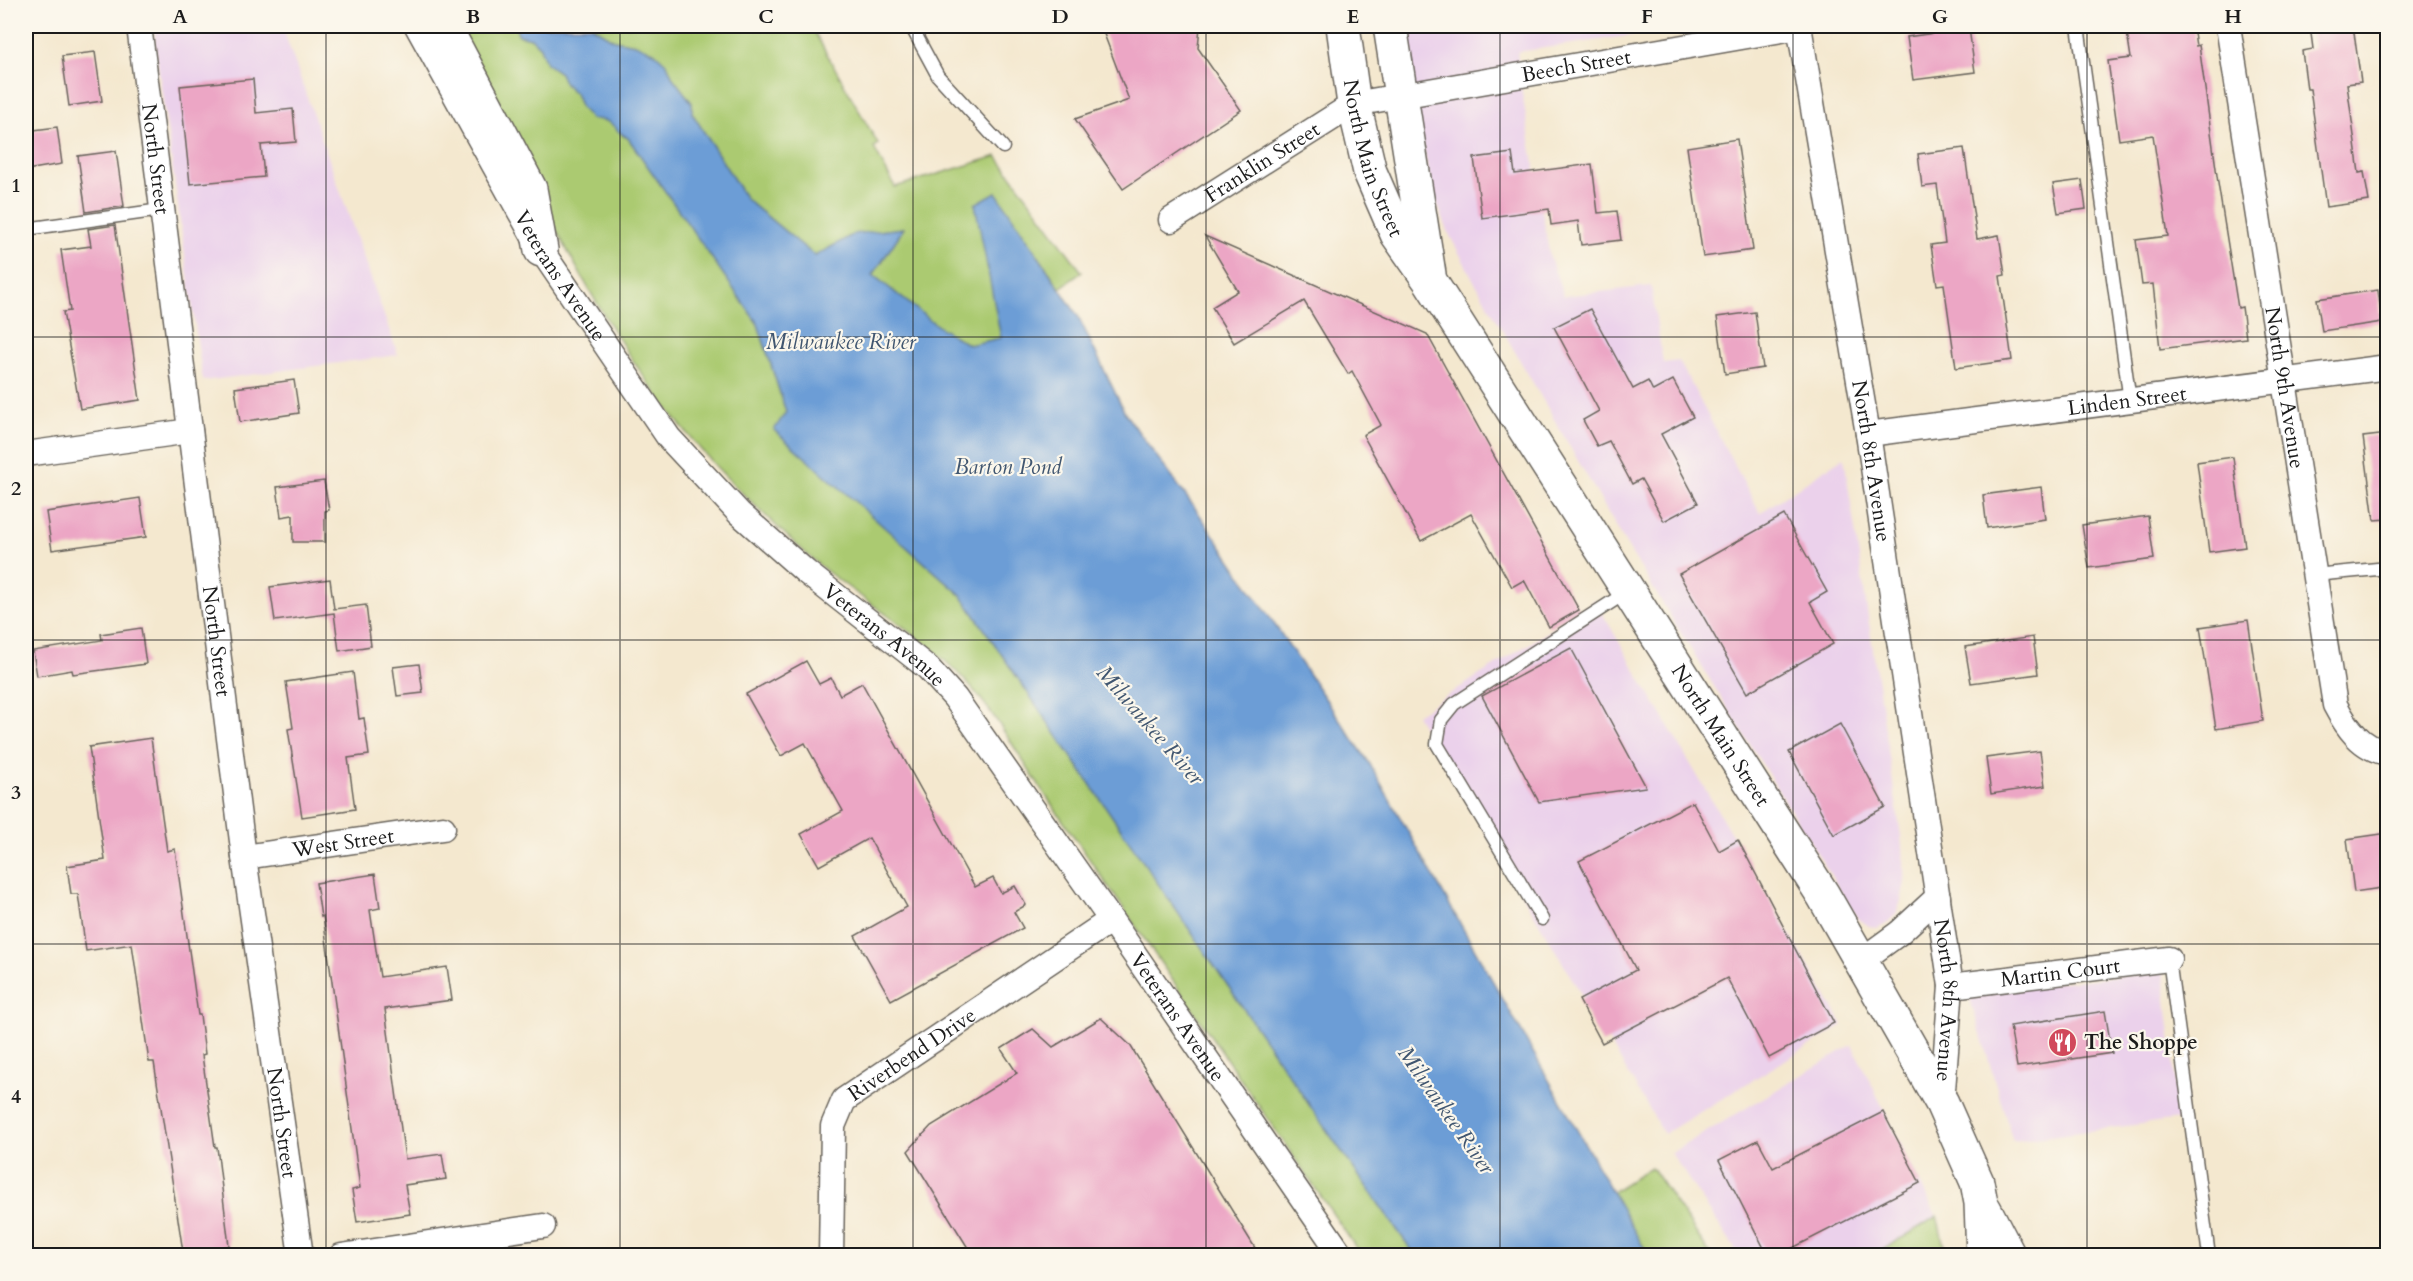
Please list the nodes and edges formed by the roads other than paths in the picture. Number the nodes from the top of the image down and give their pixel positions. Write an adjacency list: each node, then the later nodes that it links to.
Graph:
1 (139, 26): 13 (street, North Street)
2 (417, 26): 16 (street, Veterans Avenue)
3 (449, 26): 16 (main road)
4 (911, 26): 12 (lane)
5 (1343, 26): 11 (main road, North Main Street)
6 (1390, 26): 10 (main road, North Main Street)
7 (1799, 26): 10 (street, Beech Street); 22 (street, North 8th Avenue)
8 (2078, 26): 20 (lane)
9 (2228, 26): 19 (street, North 9th Avenue)
10 (1400, 96): 11 (street, Beech Street); 17 (main road, North Main Street)
11 (1354, 104): 14 (street, Franklin Street); 17 (main road, North Main Street)
12 (1003, 147)
13 (161, 210): 15 (lane); 21 (street, North Street)
14 (1171, 220)
15 (26, 229)
16 (541, 250): 32 (street, Veterans Avenue)
17 (1431, 281): 26 (main road, North Main Street)
18 (2388, 367): 19 (street, Linden Street)
19 (2284, 381): 20 (street, Linden Street); 25 (street, North 9th Avenue)
20 (2130, 401): 22 (street, Linden Street)
21 (190, 431): 23 (street); 29 (street, North Street)
22 (1868, 434): 30 (street, North 8th Avenue)
23 (26, 454)
24 (2388, 568): 25 (lane)
25 (2314, 575): 27 (street, North 9th Avenue)
26 (1628, 591): 31 (lane); 34 (main road, North Main Street)
27 (2388, 753)
28 (443, 828): 29 (street, West Street)
29 (244, 857): 39 (street, North Street)
30 (1938, 897): 34 (street, North 8th Avenue); 35 (street, North 8th Avenue)
31 (1542, 919)
32 (1112, 920): 41 (street, Riverbend Drive); 42 (street, Veterans Avenue)
33 (2169, 959): 35 (street, Martin Court); 45 (lane)
34 (1862, 960): 36 (main road, North Main Street)
35 (1951, 986): 36 (street, North 8th Avenue)
36 (1942, 1103): 37 (main road, North Main Street)
37 (1981, 1203): 43 (main road, North Main Street); 44 (main road, North Main Street)
38 (543, 1226): 40 (street)
39 (301, 1256)
40 (341, 1256)
41 (831, 1256)
42 (1342, 1256)
43 (1983, 1256)
44 (2008, 1256)
45 (2209, 1256)

